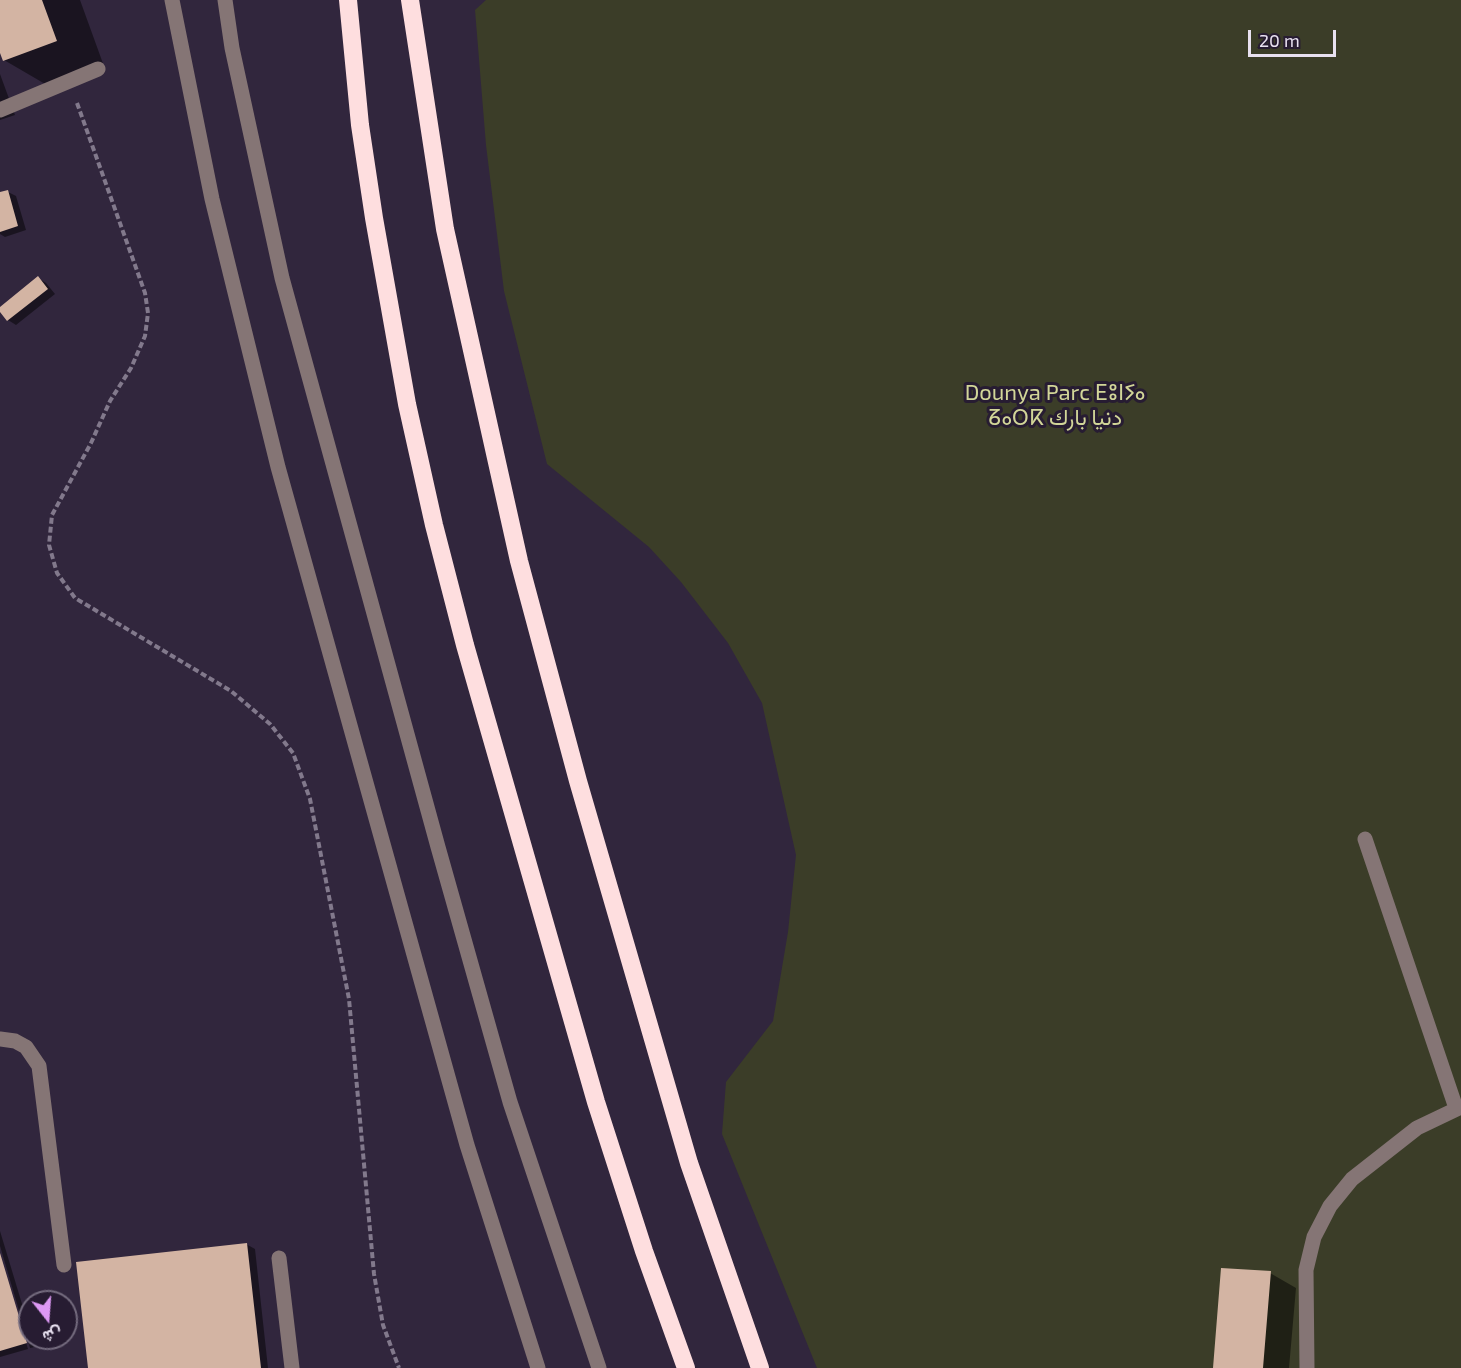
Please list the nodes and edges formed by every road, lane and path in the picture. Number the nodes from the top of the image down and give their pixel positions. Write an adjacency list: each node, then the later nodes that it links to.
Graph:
1 (172, 0): 15 (street)
2 (225, 0): 16 (street)
3 (348, 0): 17 (highway)
4 (410, 0): 18 (highway)
5 (98, 69): 6 (street)
6 (69, 82): 7 (street); 14 (path)
7 (0, 110)
8 (1365, 839): 10 (street)
9 (0, 1039): 12 (street)
10 (1458, 1108): 19 (street)
11 (279, 1258): 13 (street)
12 (64, 1265)
13 (292, 1368)
14 (399, 1368)
15 (538, 1368)
16 (599, 1368)
17 (686, 1368)
18 (760, 1368)
19 (1307, 1368)

